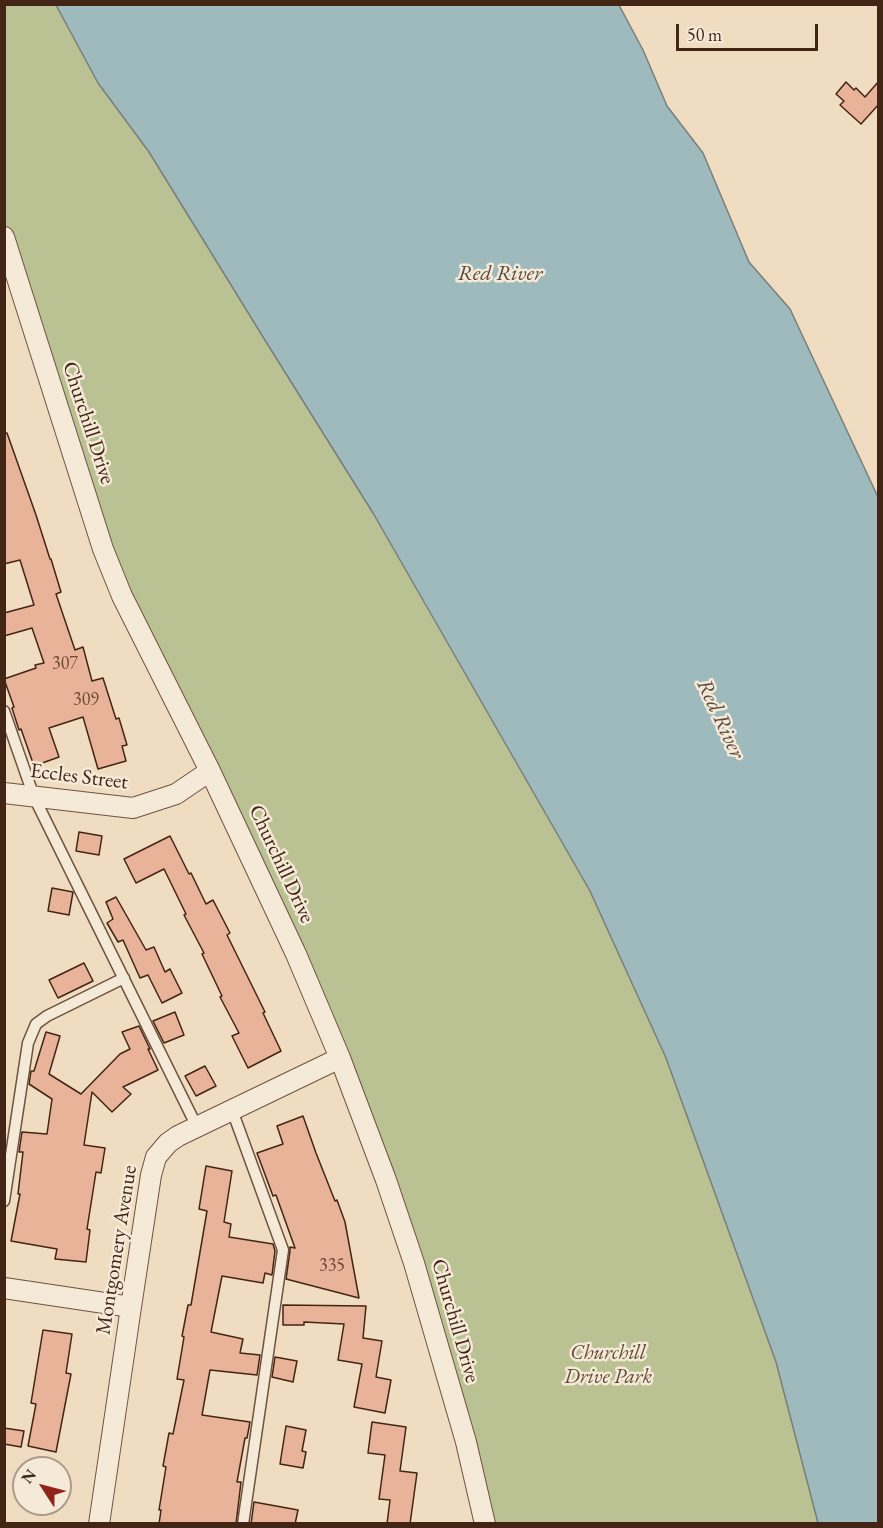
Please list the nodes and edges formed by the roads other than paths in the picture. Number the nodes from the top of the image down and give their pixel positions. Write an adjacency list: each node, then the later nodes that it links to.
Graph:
1 (4, 237): 5 (street, Churchill Drive)
2 (4, 711): 4 (lane)
3 (4, 727): 4 (lane)
4 (13, 739): 7 (lane)
5 (210, 771): 7 (street, Eccles Street); 9 (street, Churchill Drive)
6 (4, 793): 7 (street, Eccles Street)
7 (34, 797): 8 (lane)
8 (124, 978): 11 (lane); 12 (lane)
9 (340, 1058): 10 (street, Montgomery Avenue); 17 (street, Churchill Drive)
10 (232, 1110): 11 (street, Montgomery Avenue); 16 (lane)
11 (197, 1127): 14 (street, Montgomery Avenue)
12 (4, 1201)
13 (4, 1288): 14 (street)
14 (131, 1307): 15 (street, Montgomery Avenue)
15 (99, 1524)
16 (243, 1524)
17 (485, 1524)

